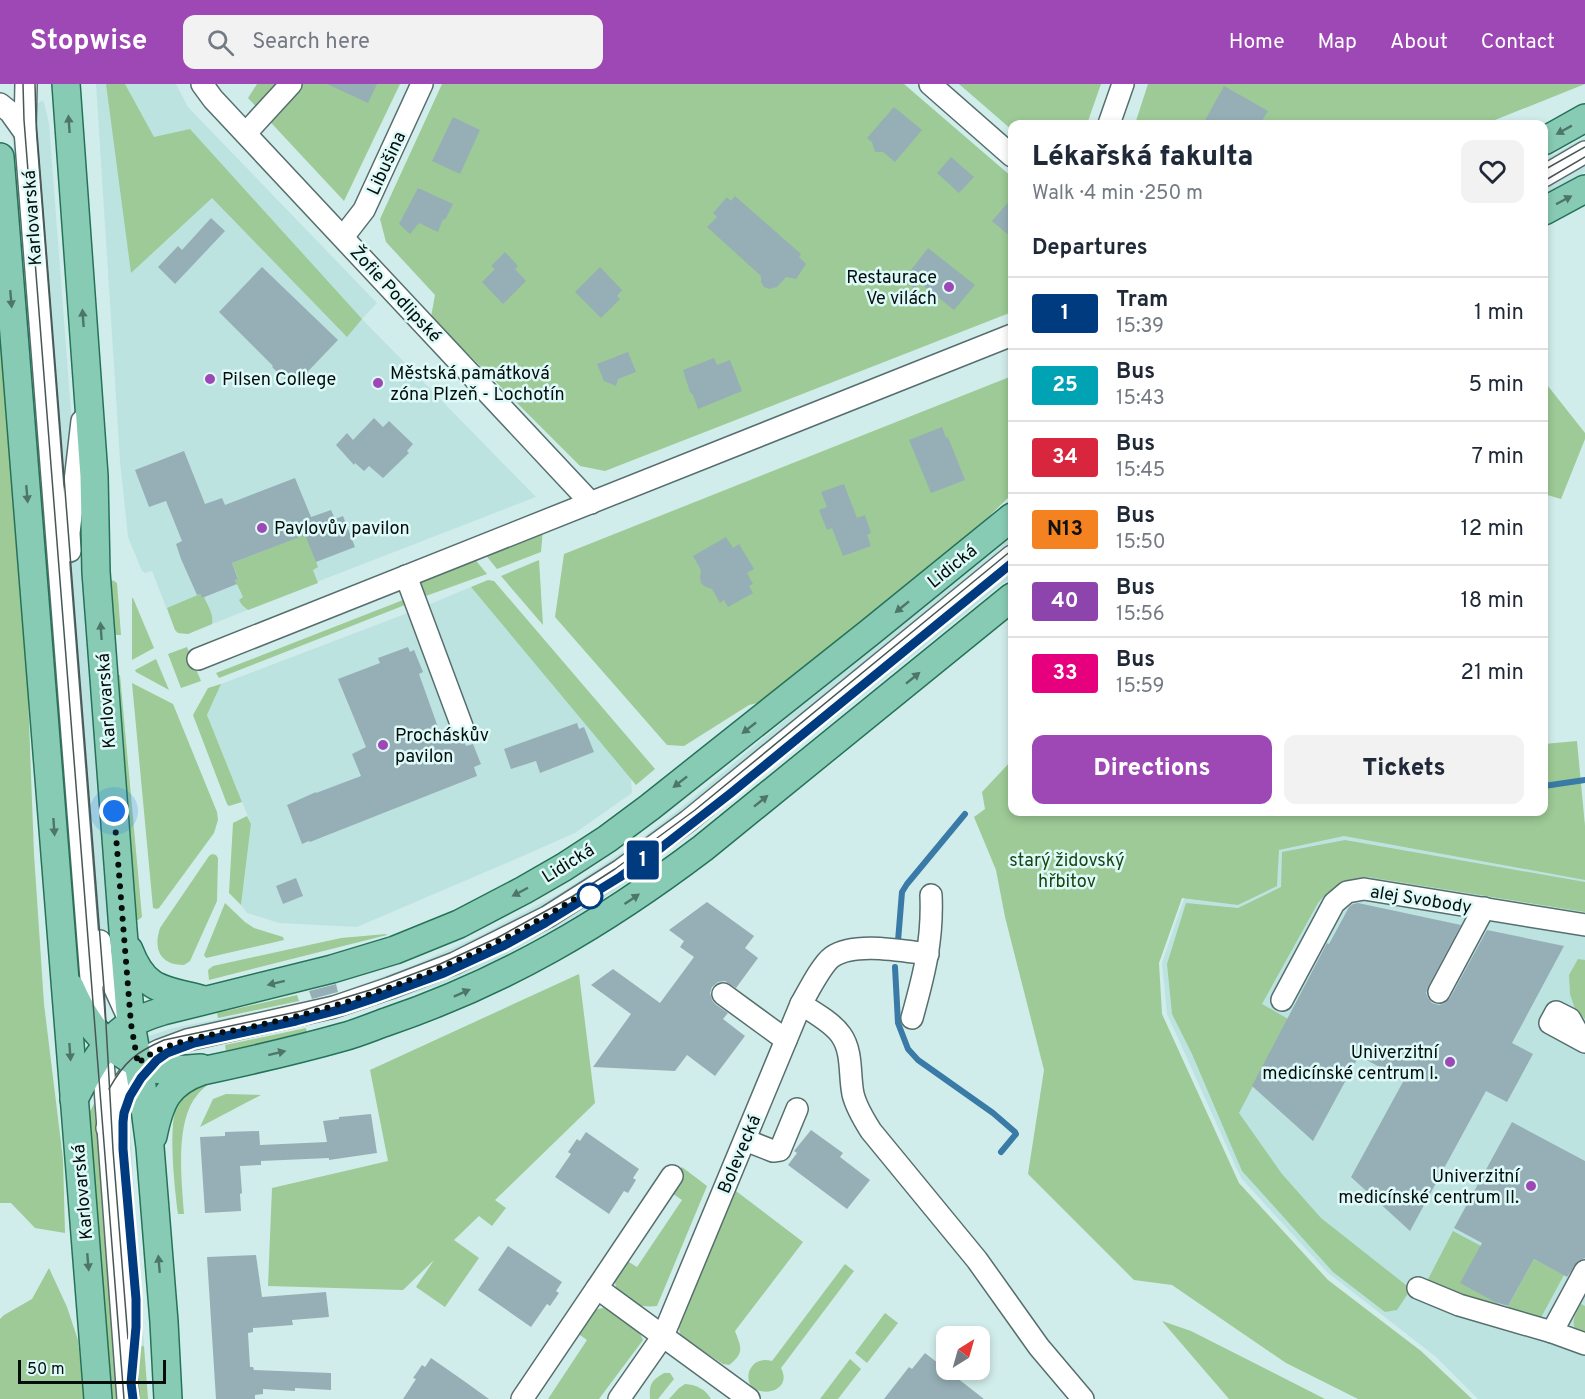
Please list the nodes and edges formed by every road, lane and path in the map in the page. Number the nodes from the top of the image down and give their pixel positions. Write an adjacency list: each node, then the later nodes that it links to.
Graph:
1 (13, 84): 13 (street, Karlovarská)
2 (26, 84): 13 (street, Karlovarská)
3 (32, 84): 27 (street, Karlovarská)
4 (66, 84): 24 (main road, Karlovarská, one-way to 4)
5 (202, 84): 14 (street, Žofie Podlipské)
6 (291, 84): 14 (street)
7 (422, 84): 22 (street, Libušina)
8 (930, 84): 16 (street)
9 (1123, 84): 12 (street)
10 (0, 104): 13 (street)
11 (1585, 118): 15 (main road, one-way to 15)
12 (1110, 120)
13 (25, 126): 31 (street, Karlovarská)
14 (246, 134): 22 (street, Žofie Podlipské)
15 (1548, 139)
16 (1008, 152)
17 (1585, 152): 19 (street)
18 (0, 157): 34 (main road, Karlovarská, one-way to 34)
19 (1548, 174)
20 (1585, 189): 21 (main road, one-way to 20)
21 (1548, 209)
22 (343, 237): 25 (street, Žofie Podlipské)
23 (1008, 337): 25 (street)
24 (87, 377): 27 (street, Karlovarská); 38 (main road, Karlovarská, one-way to 24)
25 (591, 503): 29 (street)
26 (1008, 520): 45 (main road, Lidická, one-way to 45)
27 (69, 533): 40 (street, Karlovarská)
28 (1008, 559): 52 (street, Lidická)
29 (406, 576): 32 (street); 33 (street)
30 (1008, 600): 51 (main road, one-way to 30)
31 (64, 639): 34 (street, Karlovarská); 49 (street, Karlovarská)
32 (198, 658)
33 (463, 729)
34 (50, 769): 41 (main road, Karlovarská, one-way to 41)
35 (931, 895): 39 (street)
36 (1484, 908): 37 (street, alej Svobody); 42 (street); 44 (street, alej Svobody)
37 (1585, 925)
38 (123, 930): 45 (main road); 48 (main road, Karlovarská)
39 (928, 954): 46 (street, Bolevecká); 47 (street)
40 (102, 960): 48 (street, Karlovarská); 49 (street, Karlovarská)
41 (64, 973): 49 (main road); 53 (main road, Karlovarská, one-way to 53)
42 (1439, 992)
43 (723, 994): 50 (street)
44 (1282, 1000)
45 (205, 1001): 48 (main road, Lidická)
46 (801, 1004): 50 (street, Bolevecká); 71 (street)
47 (912, 1018)
48 (131, 1024): 49 (main road, Lidická); 52 (main road, Karlovarská)
49 (102, 1041): 52 (main road); 53 (main road, Lidická); 55 (street, Karlovarská)
50 (786, 1041): 56 (street, Bolevecká)
51 (220, 1067): 52 (main road); 57 (main road, Karlovarská)
52 (140, 1075): 55 (street, Lidická); 57 (main road, Karlovarská)
53 (74, 1099): 65 (main road, Karlovarská, one-way to 65)
54 (797, 1109): 56 (street)
55 (107, 1128): 66 (street, Karlovarská)
56 (745, 1140): 63 (street, Bolevecká)
57 (150, 1147): 67 (main road, Karlovarská, one-way to 57)
58 (672, 1176): 60 (street)
59 (1585, 1271): 62 (street)
60 (597, 1288): 63 (street); 68 (street)
61 (1418, 1288): 62 (street)
62 (1552, 1332): 64 (street)
63 (663, 1336): 69 (street, Bolevecká); 70 (street)
64 (1585, 1344)
65 (98, 1399)
66 (129, 1399)
67 (168, 1399)
68 (522, 1399)
69 (619, 1399)
70 (748, 1399)
71 (1083, 1399)

